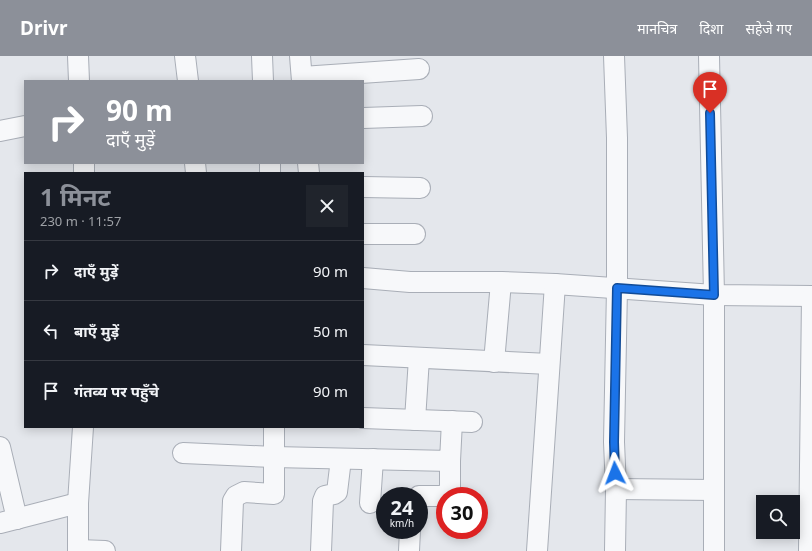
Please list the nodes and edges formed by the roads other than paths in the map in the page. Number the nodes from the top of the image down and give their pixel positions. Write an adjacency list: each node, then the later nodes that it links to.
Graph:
1 (78, 56): 10 (street)
2 (185, 56): 11 (street)
3 (262, 56): 12 (street)
4 (300, 56): 9 (street)
5 (614, 56): 24 (street)
6 (709, 56): 7 (street); 25 (street)
7 (714, 56)
8 (419, 69): 9 (street)
9 (302, 79)
10 (79, 80)
11 (188, 80)
12 (264, 80)
13 (422, 116): 14 (street)
14 (364, 118)
15 (24, 126): 16 (street)
16 (0, 131)
17 (364, 187): 18 (street)
18 (420, 188)
19 (364, 234): 20 (street)
20 (415, 234)
21 (364, 278): 22 (street)
22 (501, 282): 23 (street); 29 (street)
23 (555, 284): 24 (street); 30 (street)
24 (617, 288): 25 (street); 43 (street)
25 (714, 295): 26 (street); 44 (street)
26 (812, 296): 58 (street)
27 (364, 355): 28 (street)
28 (419, 358): 29 (street); 32 (street)
29 (494, 362): 30 (street)
30 (550, 364): 55 (street)
31 (364, 418): 32 (street)
32 (415, 420): 33 (street)
33 (452, 421): 34 (street); 42 (street)
34 (472, 422)
35 (83, 428): 47 (street)
36 (274, 428): 39 (street)
37 (0, 447): 48 (street)
38 (183, 453): 39 (street)
39 (274, 457): 40 (street); 52 (street)
40 (341, 459): 41 (street); 53 (street)
41 (373, 459): 42 (street); 46 (street)
42 (450, 461): 45 (street)
43 (616, 489): 44 (street); 56 (street)
44 (714, 490): 57 (street)
45 (428, 496)
46 (370, 503)
47 (78, 504): 48 (street); 50 (street)
48 (9, 521)
49 (410, 539): 54 (street)
50 (78, 550): 51 (street)
51 (105, 551)
52 (231, 551)
53 (321, 551)
54 (410, 551)
55 (537, 551)
56 (615, 551)
57 (714, 551)
58 (809, 551)

